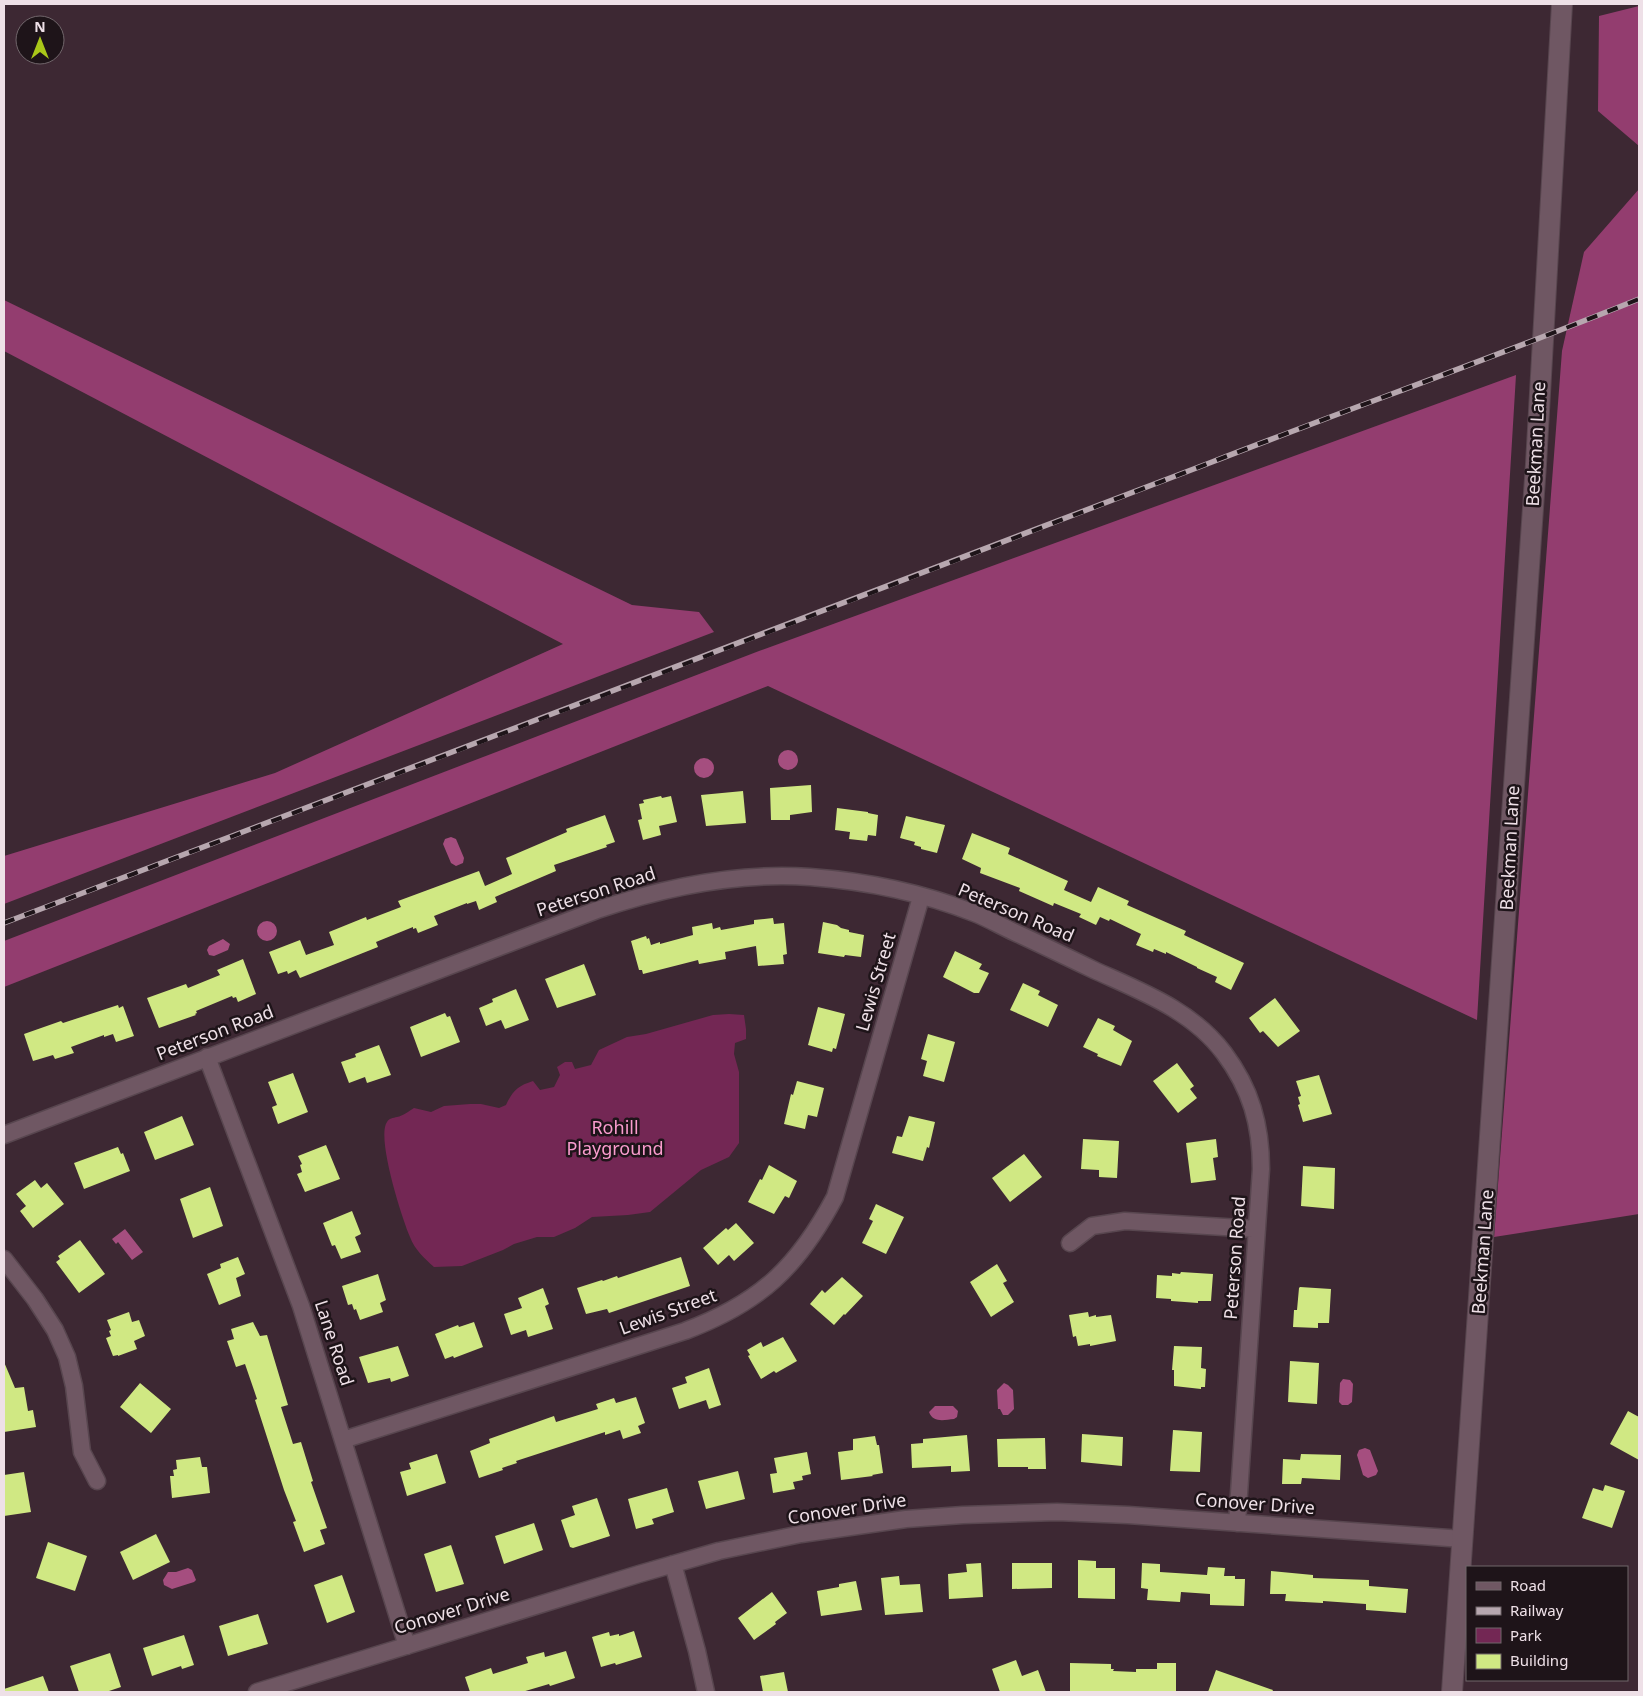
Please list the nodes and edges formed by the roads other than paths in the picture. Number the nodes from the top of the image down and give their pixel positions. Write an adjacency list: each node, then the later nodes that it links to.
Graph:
1 (1562, 4): 11 (street, Beekman Lane)
2 (921, 897): 3 (street, Peterson Road); 5 (street, Peterson Road); 8 (street, Lewis Street)
3 (207, 1057): 4 (street, Peterson Road); 8 (street, Lane Road)
4 (4, 1135)
5 (1257, 1229): 6 (street); 10 (street, Peterson Road)
6 (1070, 1243)
7 (4, 1259): 9 (street)
8 (343, 1440): 13 (street, Lane Road)
9 (97, 1481)
10 (1238, 1523): 11 (street, Conover Drive); 12 (street, Conover Drive)
11 (1463, 1539): 16 (street, Beekman Lane)
12 (673, 1564): 13 (street, Conover Drive); 15 (street)
13 (407, 1646): 14 (street, Conover Drive)
14 (257, 1692)
15 (706, 1692)
16 (1452, 1692)

